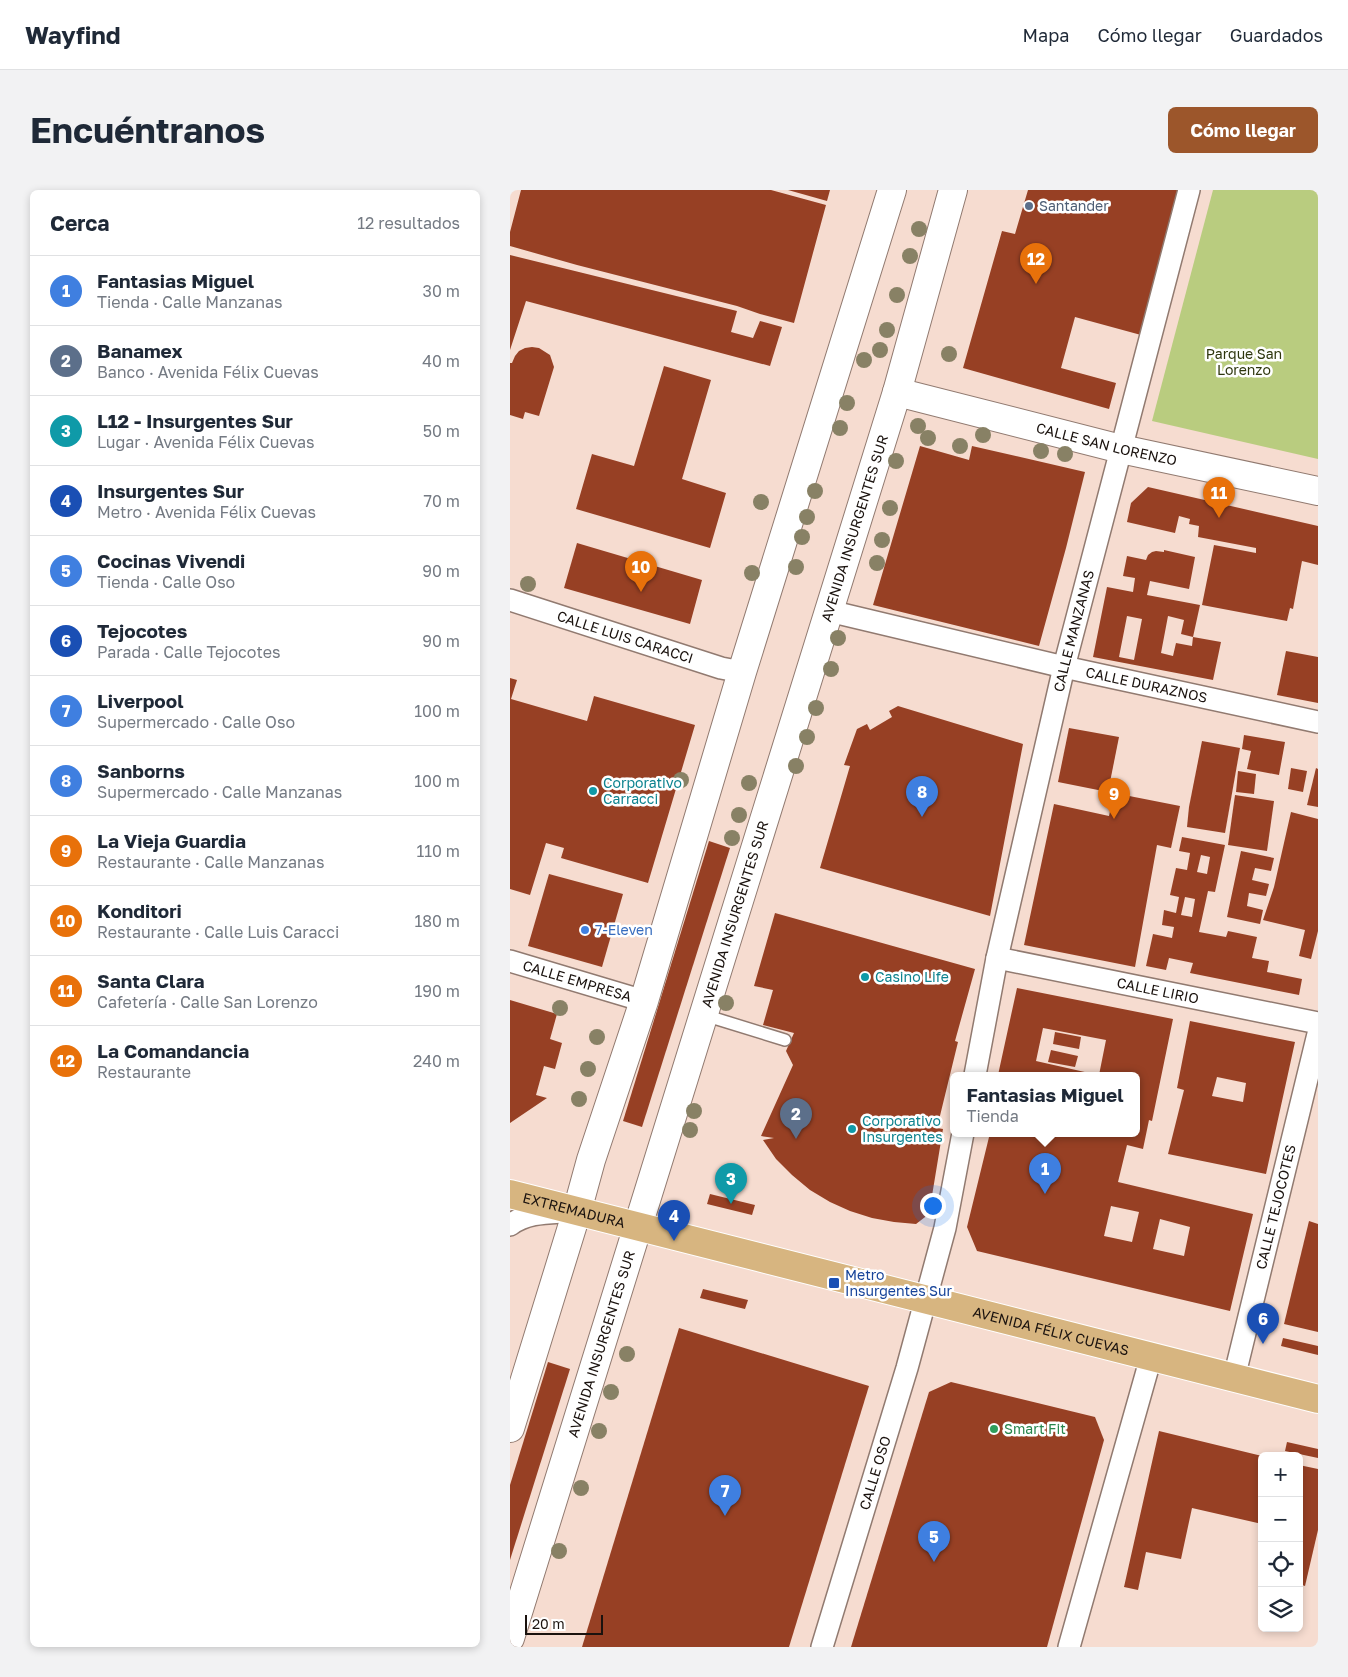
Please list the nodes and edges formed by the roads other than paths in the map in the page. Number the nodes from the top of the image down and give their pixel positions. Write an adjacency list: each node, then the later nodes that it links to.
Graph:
1 (892, 190): 10 (main road)
2 (953, 190): 4 (main road, AVENIDA INSURGENTES SUR)
3 (1189, 190): 5 (street, CALLE MANZANAS)
4 (897, 392): 5 (main road, CALLE SAN LORENZO); 8 (main road, AVENIDA INSURGENTES SUR)
5 (1121, 449): 6 (main road, CALLE SAN LORENZO); 9 (street, CALLE MANZANAS)
6 (1318, 490)
7 (510, 600): 10 (street, CALLE LUIS CARACCI)
8 (829, 611): 9 (street, CALLE DURAZNOS); 15 (main road, AVENIDA INSURGENTES SUR)
9 (1064, 667): 11 (street, CALLE DURAZNOS); 12 (street, CALLE MANZANAS)
10 (742, 672): 14 (main road)
11 (1318, 722)
12 (998, 958): 16 (street, CALLE LIRIO); 19 (street, CALLE MANZANAS)
13 (510, 961): 14 (street, CALLE EMPRESA)
14 (644, 1000): 22 (main road)
15 (704, 1015): 18 (lane); 24 (main road, AVENIDA INSURGENTES SUR)
16 (1318, 1023)
17 (1318, 1034): 27 (street, CALLE TEJOCOTES)
18 (785, 1040)
19 (975, 1072)
20 (962, 1137): 25 (street)
21 (510, 1194): 22 (main road, EXTREMADURA)
22 (577, 1211): 23 (street); 24 (main road, EXTREMADURA); 29 (main road)
23 (510, 1225)
24 (638, 1227): 25 (main road, AVENIDA FÉLIX CUEVAS); 30 (main road, AVENIDA INSURGENTES SUR)
25 (926, 1298): 26 (main road, AVENIDA FÉLIX CUEVAS); 31 (street, CALLE OSO)
26 (1151, 1357): 27 (main road, AVENIDA FÉLIX CUEVAS); 32 (street)
27 (1234, 1378): 28 (main road, AVENIDA FÉLIX CUEVAS)
28 (1318, 1399)
29 (510, 1428)
30 (510, 1638)
31 (822, 1647)
32 (1069, 1647)

